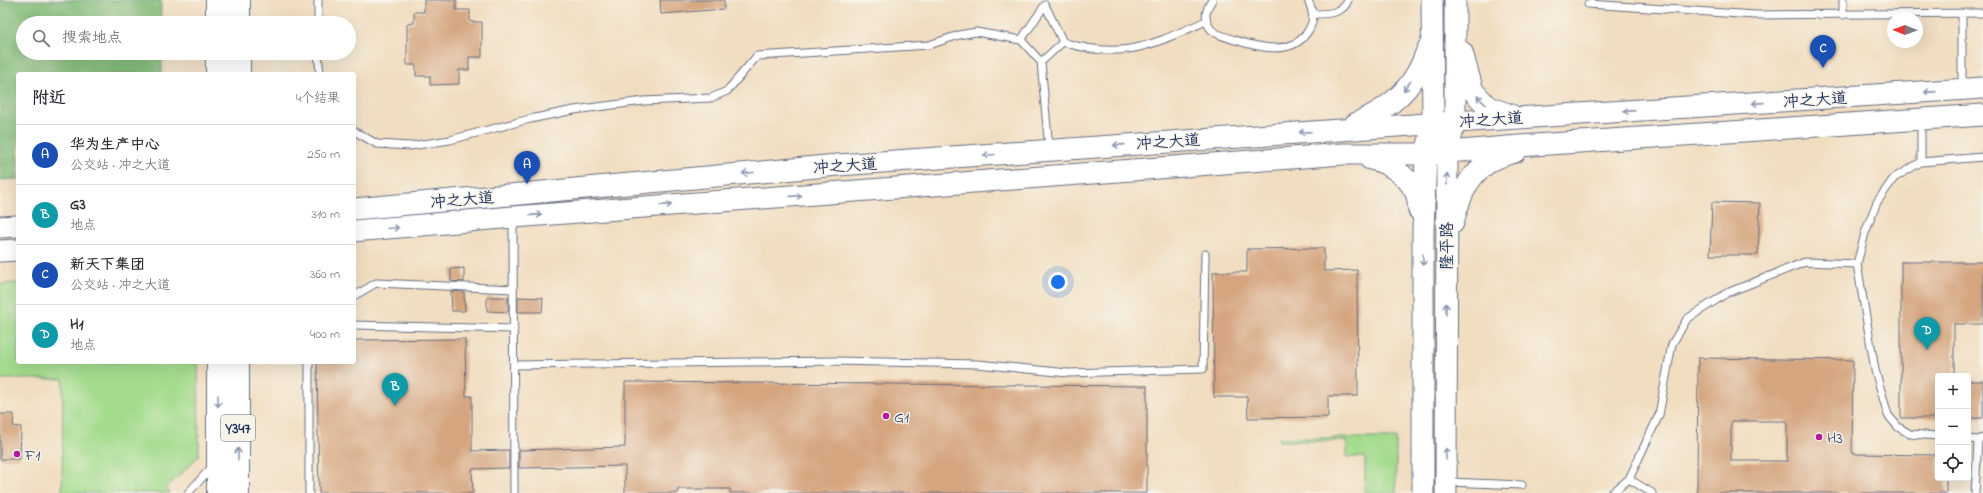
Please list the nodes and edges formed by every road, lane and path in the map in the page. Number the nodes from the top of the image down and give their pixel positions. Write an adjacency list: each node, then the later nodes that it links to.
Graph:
1 (217, 0): 16 (main road)
2 (239, 0): 17 (main road)
3 (318, 0): 18 (lane)
4 (1212, 0): 19 (lane)
5 (1308, 0): 13 (lane)
6 (1348, 0): 13 (lane)
7 (1432, 0): 22 (main road, 隆平路)
8 (1455, 0): 20 (main road, 隆平路)
9 (1843, 0): 15 (lane)
10 (1045, 2): 21 (lane); 23 (lane)
11 (1588, 4): 15 (lane)
12 (1983, 13): 14 (lane)
13 (1314, 14): 19 (lane)
14 (1962, 14): 15 (lane); 32 (lane)
15 (1843, 15)
16 (217, 16)
17 (239, 16)
18 (318, 16)
19 (1206, 21): 23 (lane)
20 (1455, 29): 34 (main road, one-way to 20); 36 (main road, 隆平路)
21 (1021, 40): 27 (lane); 39 (lane)
22 (1432, 40): 37 (main road, 隆平路); 38 (main road, one-way to 38)
23 (1063, 42): 27 (lane)
24 (217, 60): 28 (main road)
25 (239, 60): 29 (main road)
26 (319, 60): 30 (lane)
27 (1042, 62): 41 (lane)
28 (217, 72)
29 (239, 72)
30 (320, 72)
31 (1983, 88): 32 (main road, 冲之大道)
32 (1962, 90): 34 (main road, 冲之大道, one-way to 34)
33 (1983, 115): 35 (main road, 冲之大道)
34 (1544, 116): 36 (main road, 冲之大道)
35 (1921, 119): 40 (main road, 冲之大道); 46 (lane)
36 (1455, 122): 37 (main road, 冲之大道); 42 (main road, 隆平路)
37 (1433, 124): 38 (main road, 冲之大道); 44 (main road, 隆平路)
38 (1344, 129): 41 (main road, 冲之大道, one-way to 41)
39 (356, 132)
40 (1549, 144): 42 (main road, 冲之大道); 54 (main road)
41 (1049, 150): 47 (main road, 冲之大道, one-way to 47)
42 (1447, 152): 44 (main road, 冲之大道); 54 (main road, 隆平路, one-way to 42)
43 (1343, 154): 44 (main road, 冲之大道); 48 (main road, 冲之大道, one-way to 43); 52 (main road)
44 (1426, 154): 52 (main road, 隆平路)
45 (1983, 157): 46 (lane)
46 (1921, 162): 57 (lane)
47 (356, 209)
48 (513, 217): 51 (main road, 冲之大道, one-way to 48); 58 (lane)
49 (0, 226): 50 (main road)
50 (16, 226)
51 (356, 231)
52 (1423, 231): 77 (main road, 隆平路, one-way to 77)
53 (16, 250): 55 (main road)
54 (1446, 250): 71 (main road, 隆平路, one-way to 54)
55 (0, 251)
56 (1205, 254): 65 (lane)
57 (1857, 264): 66 (lane); 69 (lane)
58 (513, 289): 59 (lane); 61 (lane)
59 (356, 295)
60 (356, 325): 61 (lane)
61 (514, 329): 65 (lane)
62 (218, 364): 68 (main road, Y347, one-way to 68)
63 (238, 364): 74 (main road, Y347, one-way to 63)
64 (309, 364): 75 (lane)
65 (514, 365): 76 (lane)
66 (1935, 436)
67 (1981, 439): 80 (lane)
68 (218, 460): 72 (lane); 73 (main road, Y347)
69 (1629, 479): 78 (lane); 79 (lane)
70 (1522, 485): 71 (lane)
71 (1446, 488)
72 (188, 493)
73 (218, 493)
74 (238, 493)
75 (309, 493)
76 (514, 493)
77 (1423, 493)
78 (1612, 493)
79 (1652, 493)
80 (1975, 493)

